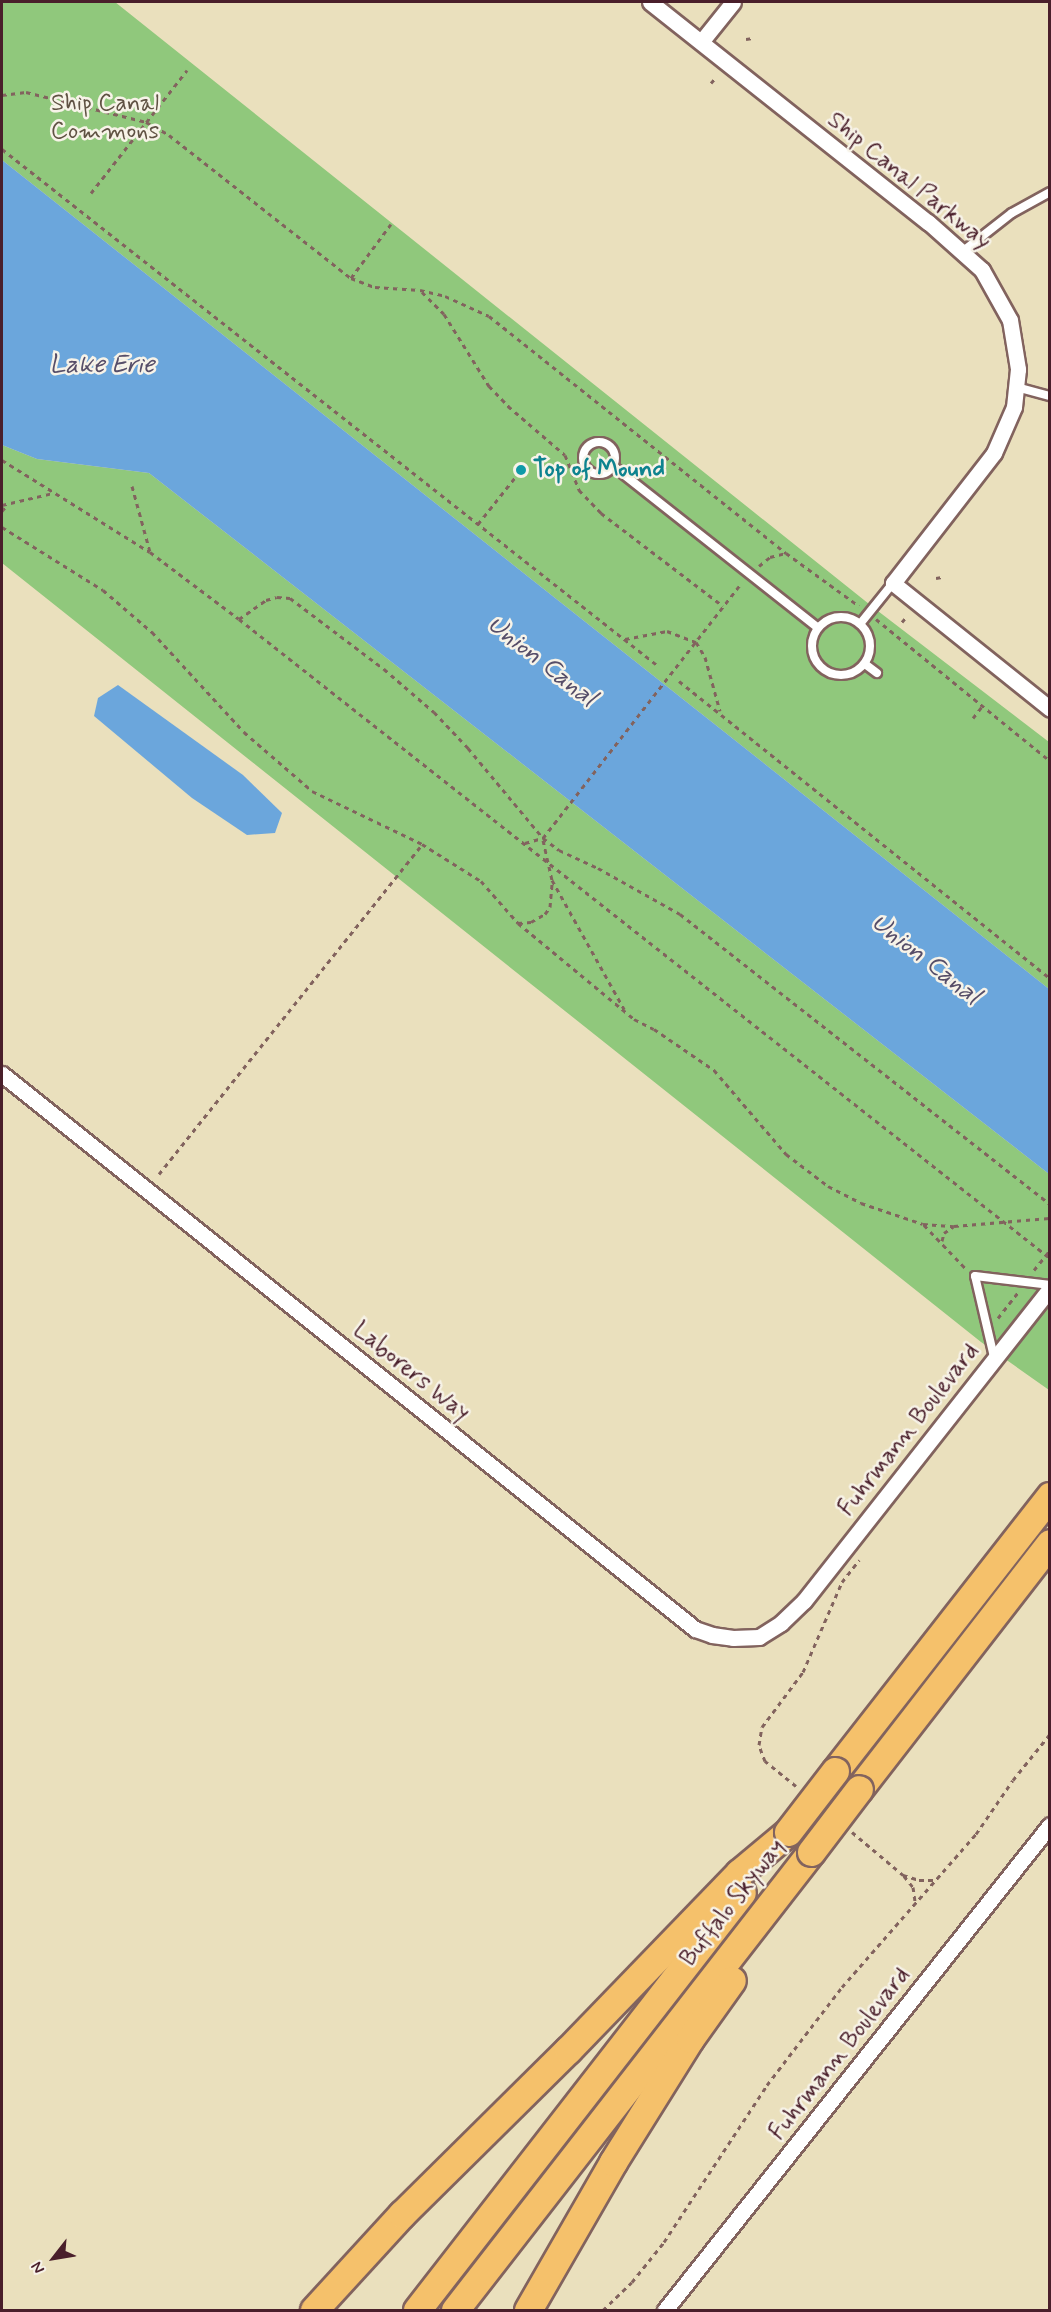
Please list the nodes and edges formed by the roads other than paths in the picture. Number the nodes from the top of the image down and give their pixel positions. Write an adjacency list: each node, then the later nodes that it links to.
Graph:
1 (650, 2): 3 (street, Ship Canal Parkway)
2 (734, 2): 3 (street)
3 (701, 42): 5 (street, Ship Canal Parkway)
4 (1050, 192): 5 (lane)
5 (962, 252): 6 (street, Ship Canal Parkway)
6 (1016, 387): 7 (lane); 9 (street, Ship Canal Parkway)
7 (1050, 396)
8 (613, 466): 8 (lane); 11 (lane)
9 (893, 583): 10 (lane); 14 (street)
10 (860, 624): 11 (lane); 12 (lane)
11 (818, 628): 12 (lane)
12 (865, 664): 13 (lane)
13 (877, 673)
14 (1050, 709)
15 (2, 1074): 20 (street, Laborers Way)
16 (1050, 1286): 17 (street, Fuhrmann Boulevard); 17 (lane)
17 (994, 1359): 20 (street, Fuhrmann Boulevard)
18 (1050, 1496): 22 (highway, Buffalo Skyway, bridge)
19 (1050, 1543): 23 (highway, Buffalo Skyway, bridge)
20 (804, 1601)
21 (1050, 1825): 28 (street, Fuhrmann Boulevard)
22 (788, 1832): 24 (highway); 25 (highway, Buffalo Skyway)
23 (811, 1852): 26 (highway, Buffalo Skyway); 27 (highway)
24 (314, 2310)
25 (417, 2310)
26 (455, 2310)
27 (528, 2310)
28 (665, 2310)

